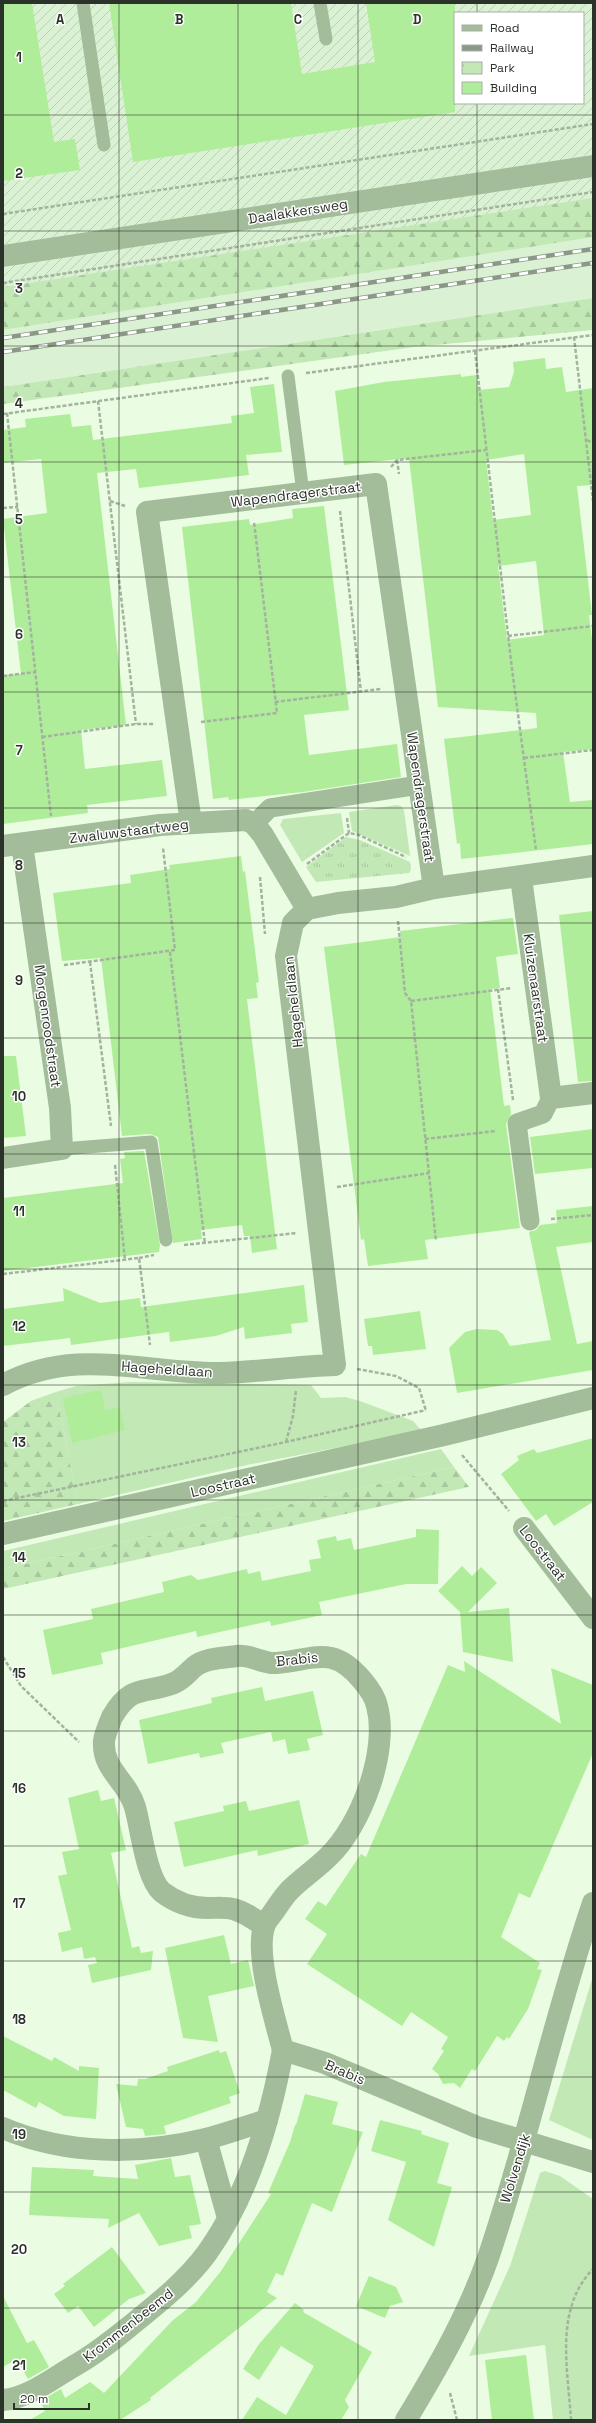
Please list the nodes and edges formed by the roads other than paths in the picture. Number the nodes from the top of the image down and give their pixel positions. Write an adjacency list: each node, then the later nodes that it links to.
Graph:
1 (83, 3): 4 (lane)
2 (320, 3): 3 (lane)
3 (326, 39)
4 (104, 145)
5 (593, 166): 6 (street, Daalakkersweg)
6 (3, 256)
7 (288, 376): 8 (lane)
8 (303, 493): 9 (street, Wapendragerstraat); 10 (street, Wapendragerstraat)
9 (419, 785): 11 (street); 15 (street, Wapendragerstraat)
10 (191, 823): 11 (street, Zwaluwstaartweg); 12 (street, Zwaluwstaartweg)
11 (254, 824): 16 (street)
12 (13, 845): 19 (street, Morgenroodstraat)
13 (593, 866): 14 (street)
14 (530, 876): 15 (street); 18 (street, Kluizenaarstraat)
15 (434, 888): 16 (street)
16 (307, 909): 23 (street, Hageheldlaan)
17 (593, 1093): 18 (street)
18 (551, 1098): 21 (street)
19 (62, 1149): 20 (street); 22 (lane)
20 (3, 1158)
21 (530, 1221)
22 (166, 1240)
23 (3, 1385)
24 (593, 1398): 26 (street, Loostraat)
25 (524, 1528): 27 (street, Loostraat)
26 (3, 1534)
27 (593, 1618)
28 (593, 1904): 34 (street, Wolvendijk)
29 (264, 1926): 29 (street, Brabis); 30 (street)
30 (283, 2050): 31 (street, Krommenbeemd); 34 (street, Brabis)
31 (267, 2120): 33 (street); 36 (street, Krommenbeemd)
32 (3, 2128): 33 (street)
33 (206, 2139): 36 (street)
34 (523, 2141): 35 (street, Brabis); 38 (street, Wolvendijk)
35 (593, 2162)
36 (228, 2218): 37 (street, Krommenbeemd)
37 (3, 2400)
38 (406, 2420)

